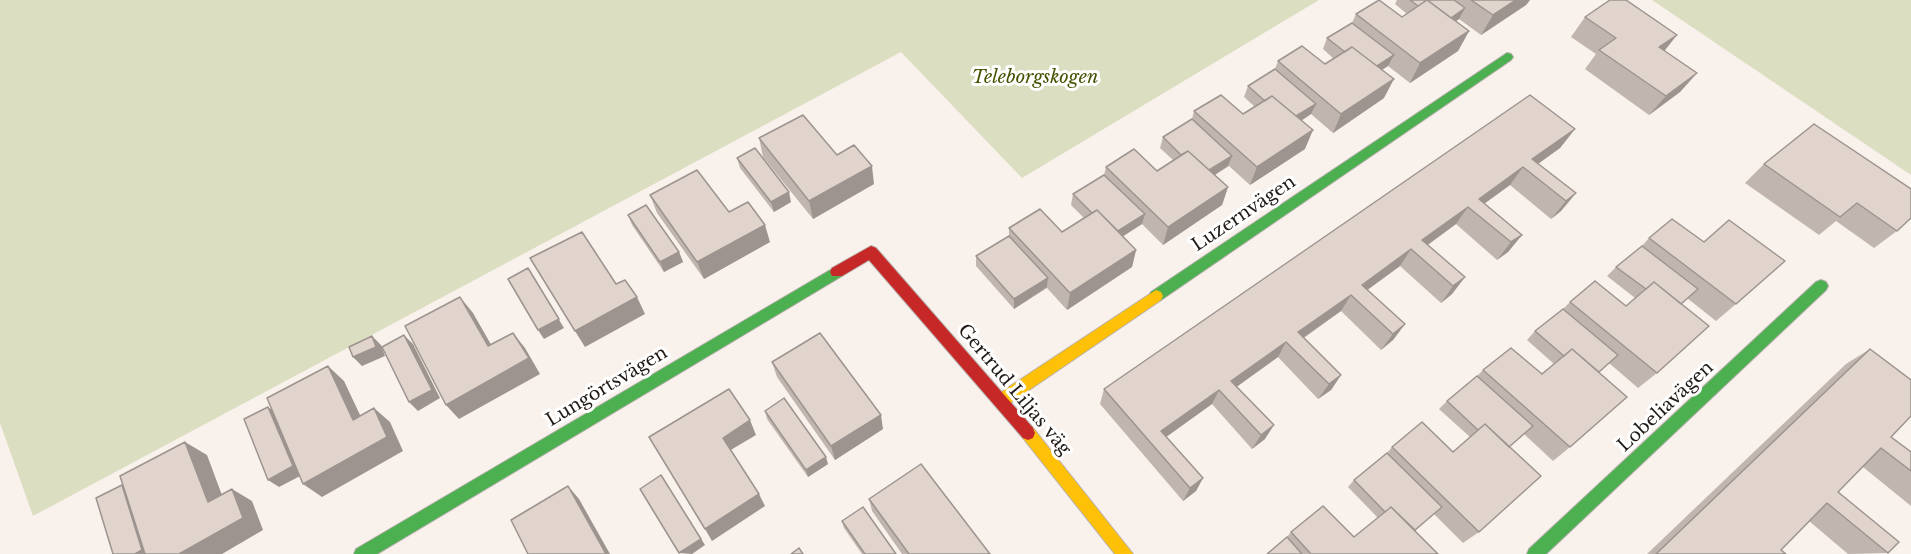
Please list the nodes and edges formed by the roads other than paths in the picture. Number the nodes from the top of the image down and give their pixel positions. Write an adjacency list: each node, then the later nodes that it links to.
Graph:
1 (1507, 57): 4 (street, Luzernvägen)
2 (871, 252): 4 (street, Gertrud Liljas väg); 5 (street, Lungörtsvägen)
3 (1821, 286): 7 (street, Lobeliavägen)
4 (1002, 400): 6 (street, Gertrud Liljas väg)
5 (362, 554)
6 (1125, 554)
7 (1535, 554)

